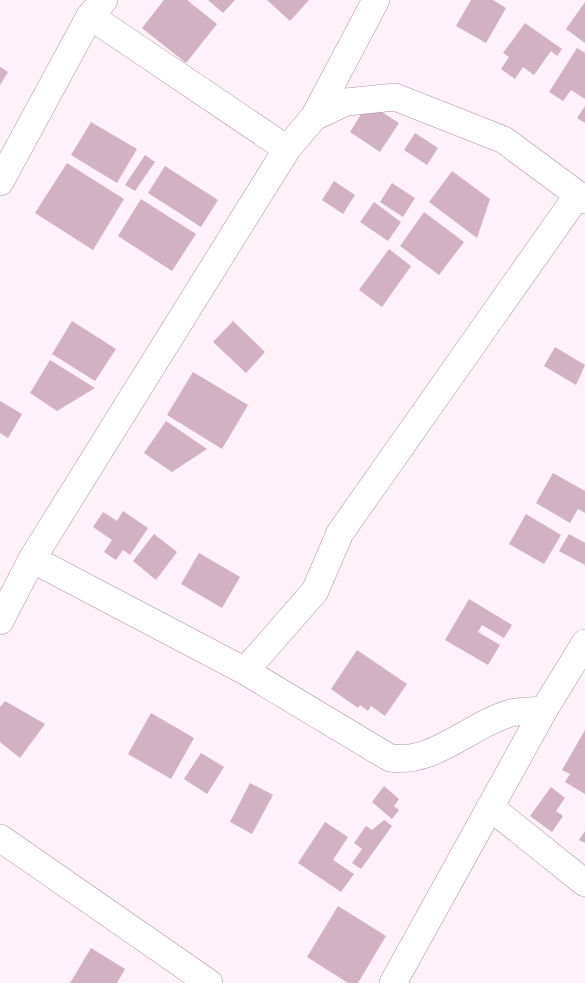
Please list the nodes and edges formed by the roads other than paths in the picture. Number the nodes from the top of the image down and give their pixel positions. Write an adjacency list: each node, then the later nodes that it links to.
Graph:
1 (376, 0): 3 (street)
2 (97, 8): 4 (street); 5 (street)
3 (314, 117): 4 (street); 6 (street)
4 (287, 149): 7 (street)
5 (0, 182)
6 (581, 198): 10 (street)
7 (32, 559): 8 (street); 10 (street)
8 (0, 621)
9 (585, 643): 11 (street)
10 (246, 671): 11 (street)
11 (544, 710): 12 (street)
12 (490, 807): 14 (street); 16 (street)
13 (0, 838): 15 (street)
14 (585, 883)
15 (209, 983)
16 (393, 983)

